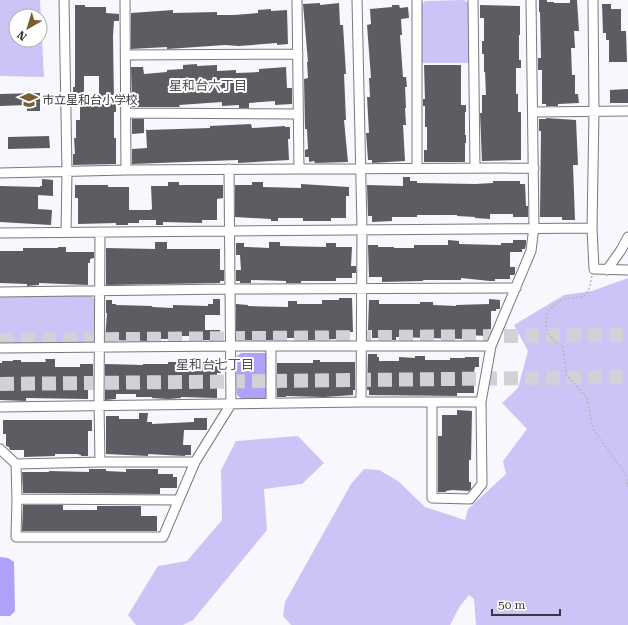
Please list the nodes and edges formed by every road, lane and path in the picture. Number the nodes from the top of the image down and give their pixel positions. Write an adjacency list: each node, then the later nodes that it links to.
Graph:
1 (64, 0): 23 (street)
2 (125, 0): 10 (street)
3 (297, 0): 9 (street)
4 (357, 0): 21 (street)
5 (417, 0): 16 (street)
6 (473, 0): 17 (street)
7 (531, 0): 12 (street)
8 (593, 0): 13 (street)
9 (298, 54): 10 (street); 15 (street)
10 (126, 55): 14 (street)
11 (628, 111): 13 (street)
12 (533, 112): 13 (street); 18 (street)
13 (594, 112): 26 (street)
14 (126, 113): 15 (street); 22 (street)
15 (298, 114): 20 (street)
16 (417, 168): 17 (street); 21 (street)
17 (475, 168): 18 (street)
18 (534, 168): 25 (street)
19 (229, 169): 20 (street); 22 (street); 28 (street)
20 (299, 169): 21 (street)
21 (360, 169): 27 (street)
22 (126, 170): 23 (street)
23 (67, 172): 24 (street); 29 (street)
24 (0, 173)
25 (534, 227): 26 (street); 27 (street); 36 (street)
26 (592, 228): 33 (street)
27 (362, 229): 28 (street); 38 (street)
28 (229, 230): 30 (street); 37 (street)
29 (66, 232): 30 (street); 31 (street)
30 (100, 232): 39 (street)
31 (0, 233)
32 (628, 237): 34 (street)
33 (594, 269): 34 (street); 58 (path)
34 (607, 270): 35 (street)
35 (628, 270)
36 (516, 288): 38 (street); 44 (street)
37 (230, 289): 38 (street); 39 (street); 41 (street)
38 (361, 289): 43 (street)
39 (100, 291): 40 (street); 46 (street)
40 (0, 292)
41 (230, 346): 42 (street); 46 (street); 51 (street)
42 (271, 346): 43 (street); 50 (street)
43 (361, 346): 44 (street); 47 (street)
44 (491, 346): 49 (street)
45 (0, 348): 46 (street)
46 (100, 348): 52 (street)
47 (361, 402): 48 (street); 50 (street)
48 (432, 402): 49 (street); 49 (street)
49 (481, 402)
50 (271, 403): 51 (street)
51 (231, 404): 52 (street); 56 (street)
52 (99, 405): 53 (street); 55 (street)
53 (0, 406)
54 (0, 449): 57 (street)
55 (100, 462): 56 (street); 57 (street)
56 (195, 462): 60 (street)
57 (16, 464): 59 (street)
58 (628, 488)
59 (17, 499): 60 (street); 60 (street)
60 (178, 500)

